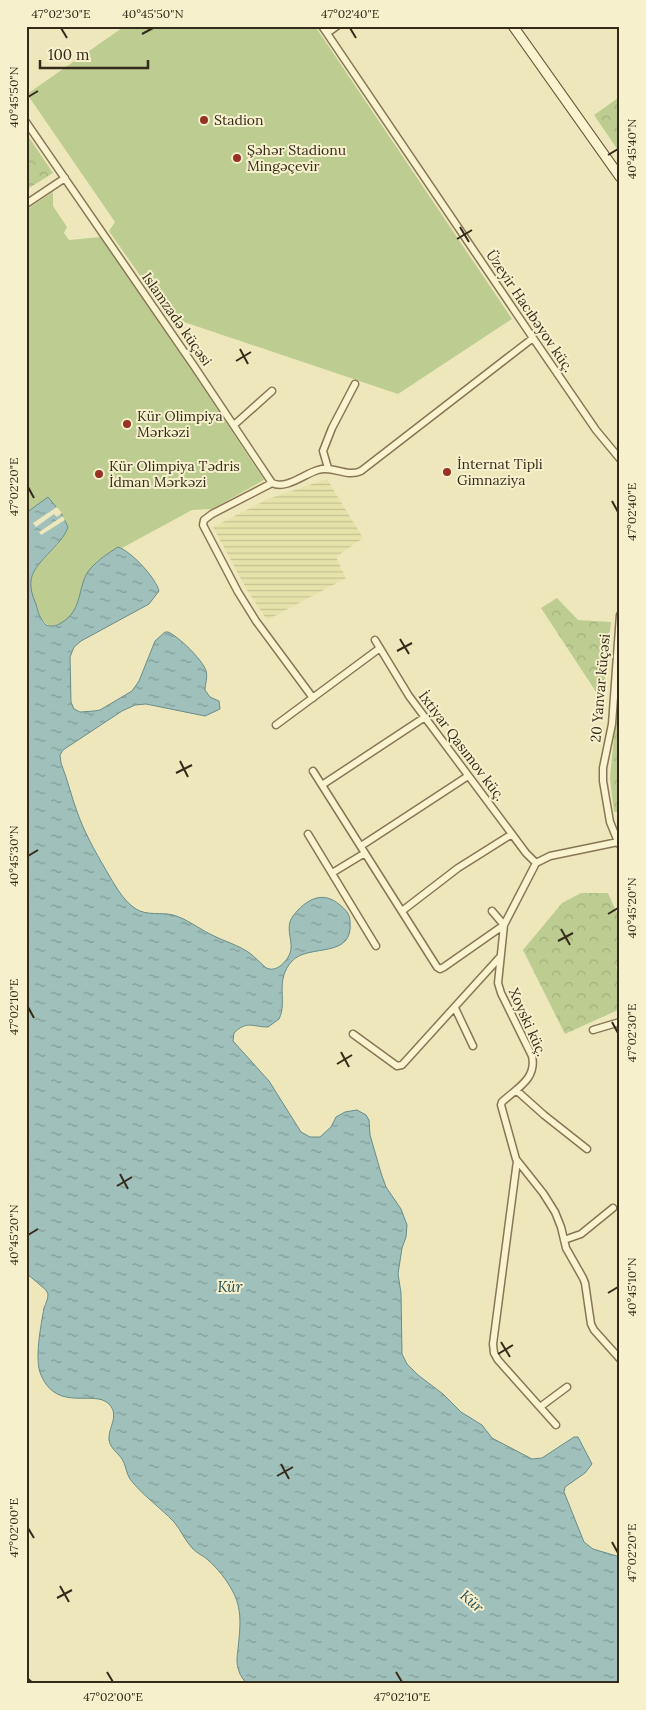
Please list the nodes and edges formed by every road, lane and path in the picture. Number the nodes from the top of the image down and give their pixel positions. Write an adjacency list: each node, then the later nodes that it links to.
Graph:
1 (322, 26): 4 (street, Üzeyir Hacıbəyov küç.)
2 (337, 26): 4 (street)
3 (513, 26): 6 (main road)
4 (327, 33): 9 (street, Üzeyir Hacıbəyov küç.)
5 (26, 122): 7 (street, Islamzadə küçəsi)
6 (620, 177)
7 (65, 178): 8 (street); 12 (street, Islamzadə küçəsi)
8 (26, 204)
9 (533, 338): 13 (street, Üzeyir Hacıbəyov küç.); 14 (street)
10 (355, 384): 14 (street)
11 (272, 391): 12 (street)
12 (234, 426): 15 (street, Islamzadə küçəsi)
13 (620, 459)
14 (328, 468): 15 (street)
15 (272, 483): 19 (street)
16 (620, 615): 27 (street, 20 Yanvar küçəsi)
17 (374, 640): 18 (street, İxtiyar Qasımov küç.)
18 (380, 648): 19 (street); 20 (street, İxtiyar Qasımov küç.)
19 (312, 698): 21 (street)
20 (425, 718): 23 (street, İxtiyar Qasımov küç.); 24 (street)
21 (276, 725)
22 (313, 771): 24 (street)
23 (468, 776): 26 (street, İxtiyar Qasımov küç.); 28 (street)
24 (322, 785): 28 (street)
25 (308, 834): 31 (street)
26 (512, 834): 30 (street, İxtiyar Qasımov küç.); 32 (street)
27 (619, 844): 30 (street)
28 (360, 846): 29 (street)
29 (365, 853): 31 (street); 32 (street)
30 (536, 863): 34 (street, Xoyski küç.)
31 (332, 873): 35 (street)
32 (402, 911): 34 (street)
33 (492, 912): 34 (street)
34 (504, 925): 36 (street, Xoyski küç.)
35 (376, 946)
36 (500, 957): 37 (street); 42 (street, Xoyski küç.)
37 (455, 1008): 40 (street); 41 (street)
38 (620, 1022): 39 (street)
39 (593, 1030)
40 (353, 1034)
41 (473, 1046)
42 (516, 1090): 43 (street); 44 (street, Xoyski küç.)
43 (588, 1149)
44 (517, 1161): 46 (street, Xoyski küç.); 49 (street)
45 (613, 1208): 46 (street)
46 (564, 1240): 47 (street, Xoyski küç.)
47 (620, 1358)
48 (567, 1387): 49 (street)
49 (540, 1407): 50 (street)
50 (556, 1425)

